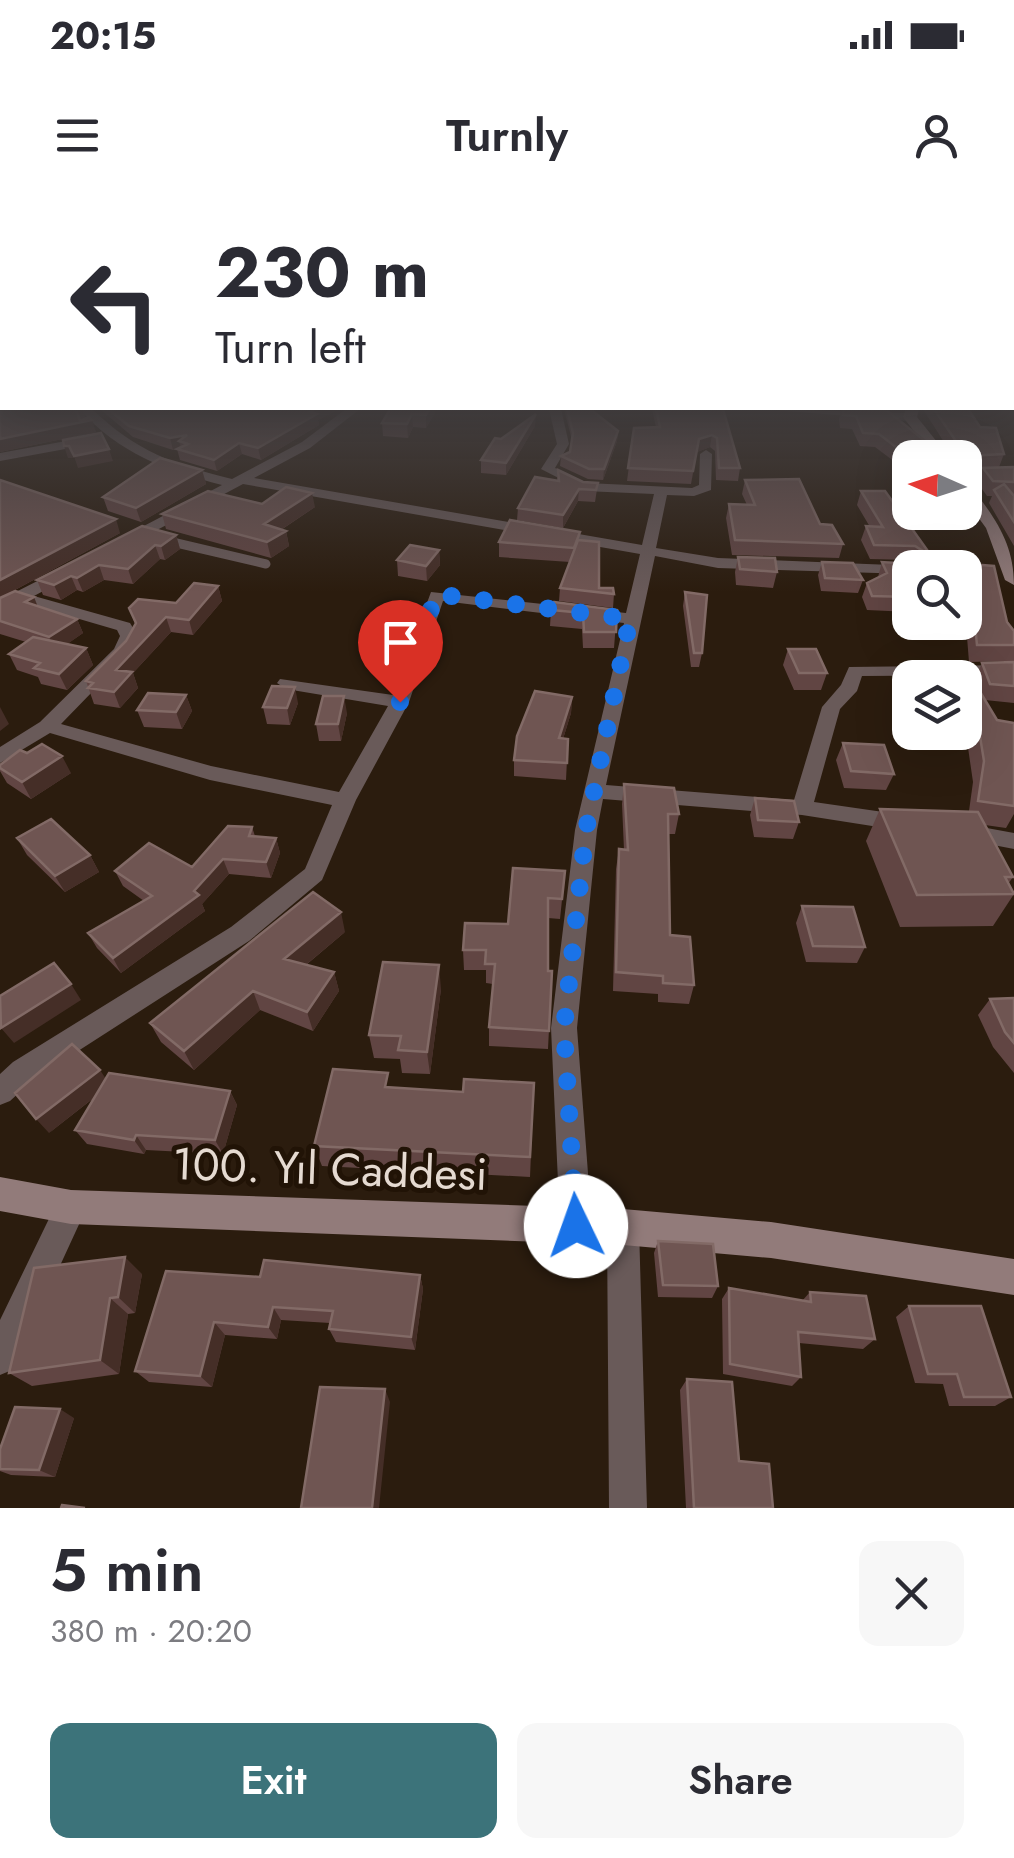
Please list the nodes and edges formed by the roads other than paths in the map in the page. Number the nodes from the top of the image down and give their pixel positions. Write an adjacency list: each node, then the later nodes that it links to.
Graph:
1 (189, 470): 7 (street)
2 (261, 470): 7 (street)
3 (551, 470): 8 (street)
4 (706, 470): 8 (street)
5 (1014, 474): 6 (street)
6 (982, 475)
7 (240, 482): 11 (street); 13 (street)
8 (661, 493): 13 (street)
9 (982, 511): 17 (street)
10 (127, 526): 11 (street)
11 (144, 532): 12 (street); 14 (lane)
12 (110, 549)
13 (647, 551): 16 (street); 20 (street)
14 (266, 564)
15 (76, 567): 18 (street)
16 (892, 568)
17 (1008, 576)
18 (20, 598): 19 (street); 24 (street)
19 (0, 608)
20 (630, 619): 23 (street); 26 (street)
21 (1014, 670): 28 (street)
22 (286, 684): 23 (street)
23 (400, 702): 27 (street)
24 (46, 726): 25 (street); 27 (street)
25 (0, 756)
26 (594, 791): 28 (street); 33 (street)
27 (344, 800): 30 (street)
28 (802, 808): 29 (street)
29 (1014, 842)
30 (0, 1092)
31 (0, 1194): 32 (street, 100. Yıl Caddesi)
32 (71, 1207): 33 (street, 100. Yıl Caddesi); 36 (street)
33 (576, 1226): 34 (street, 100. Yıl Caddesi)
34 (624, 1227): 35 (street, 100. Yıl Caddesi); 37 (street)
35 (1014, 1276)
36 (0, 1358)
37 (628, 1508)

